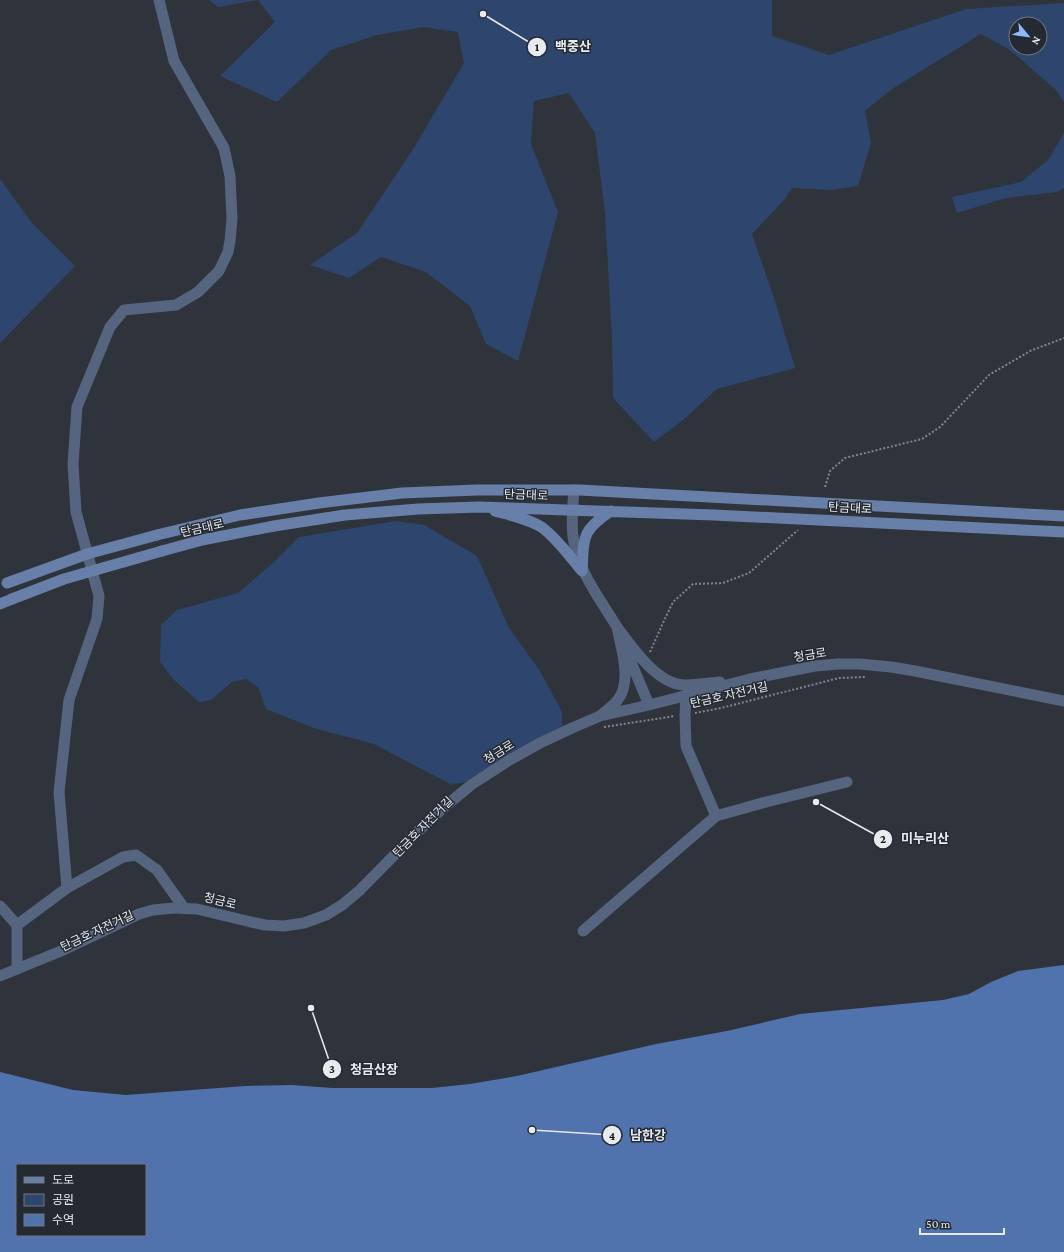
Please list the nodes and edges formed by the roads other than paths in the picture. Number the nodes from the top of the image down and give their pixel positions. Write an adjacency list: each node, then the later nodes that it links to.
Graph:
1 (159, 0): 19 (street)
2 (574, 490): 4 (street); 6 (main road, 탄금대로); 9 (main road, 탄금대로, bridge)
3 (479, 506): 4 (main road, 탄금대로); 8 (main road); 10 (main road, 탄금대로, bridge)
4 (573, 510): 5 (main road, 탄금대로); 8 (street)
5 (611, 511): 7 (main road, 탄금대로); 8 (main road)
6 (1064, 516)
7 (1064, 532)
8 (582, 571): 11 (street)
9 (3, 584)
10 (0, 604)
11 (617, 627): 12 (street); 15 (street); 16 (street)
12 (750, 679): 13 (street, 청금로); 14 (street, 청금로)
13 (686, 696): 15 (street, 청금로); 18 (street)
14 (1064, 701)
15 (649, 705): 16 (street, 청금로)
16 (600, 716): 21 (street, 청금로)
17 (848, 782): 18 (street)
18 (716, 816): 23 (street)
19 (67, 888): 21 (street); 22 (street)
20 (0, 906): 22 (street)
21 (184, 908): 24 (street, 청금로)
22 (17, 925): 24 (street)
23 (583, 931)
24 (17, 969): 25 (street, 청금로)
25 (0, 976)

